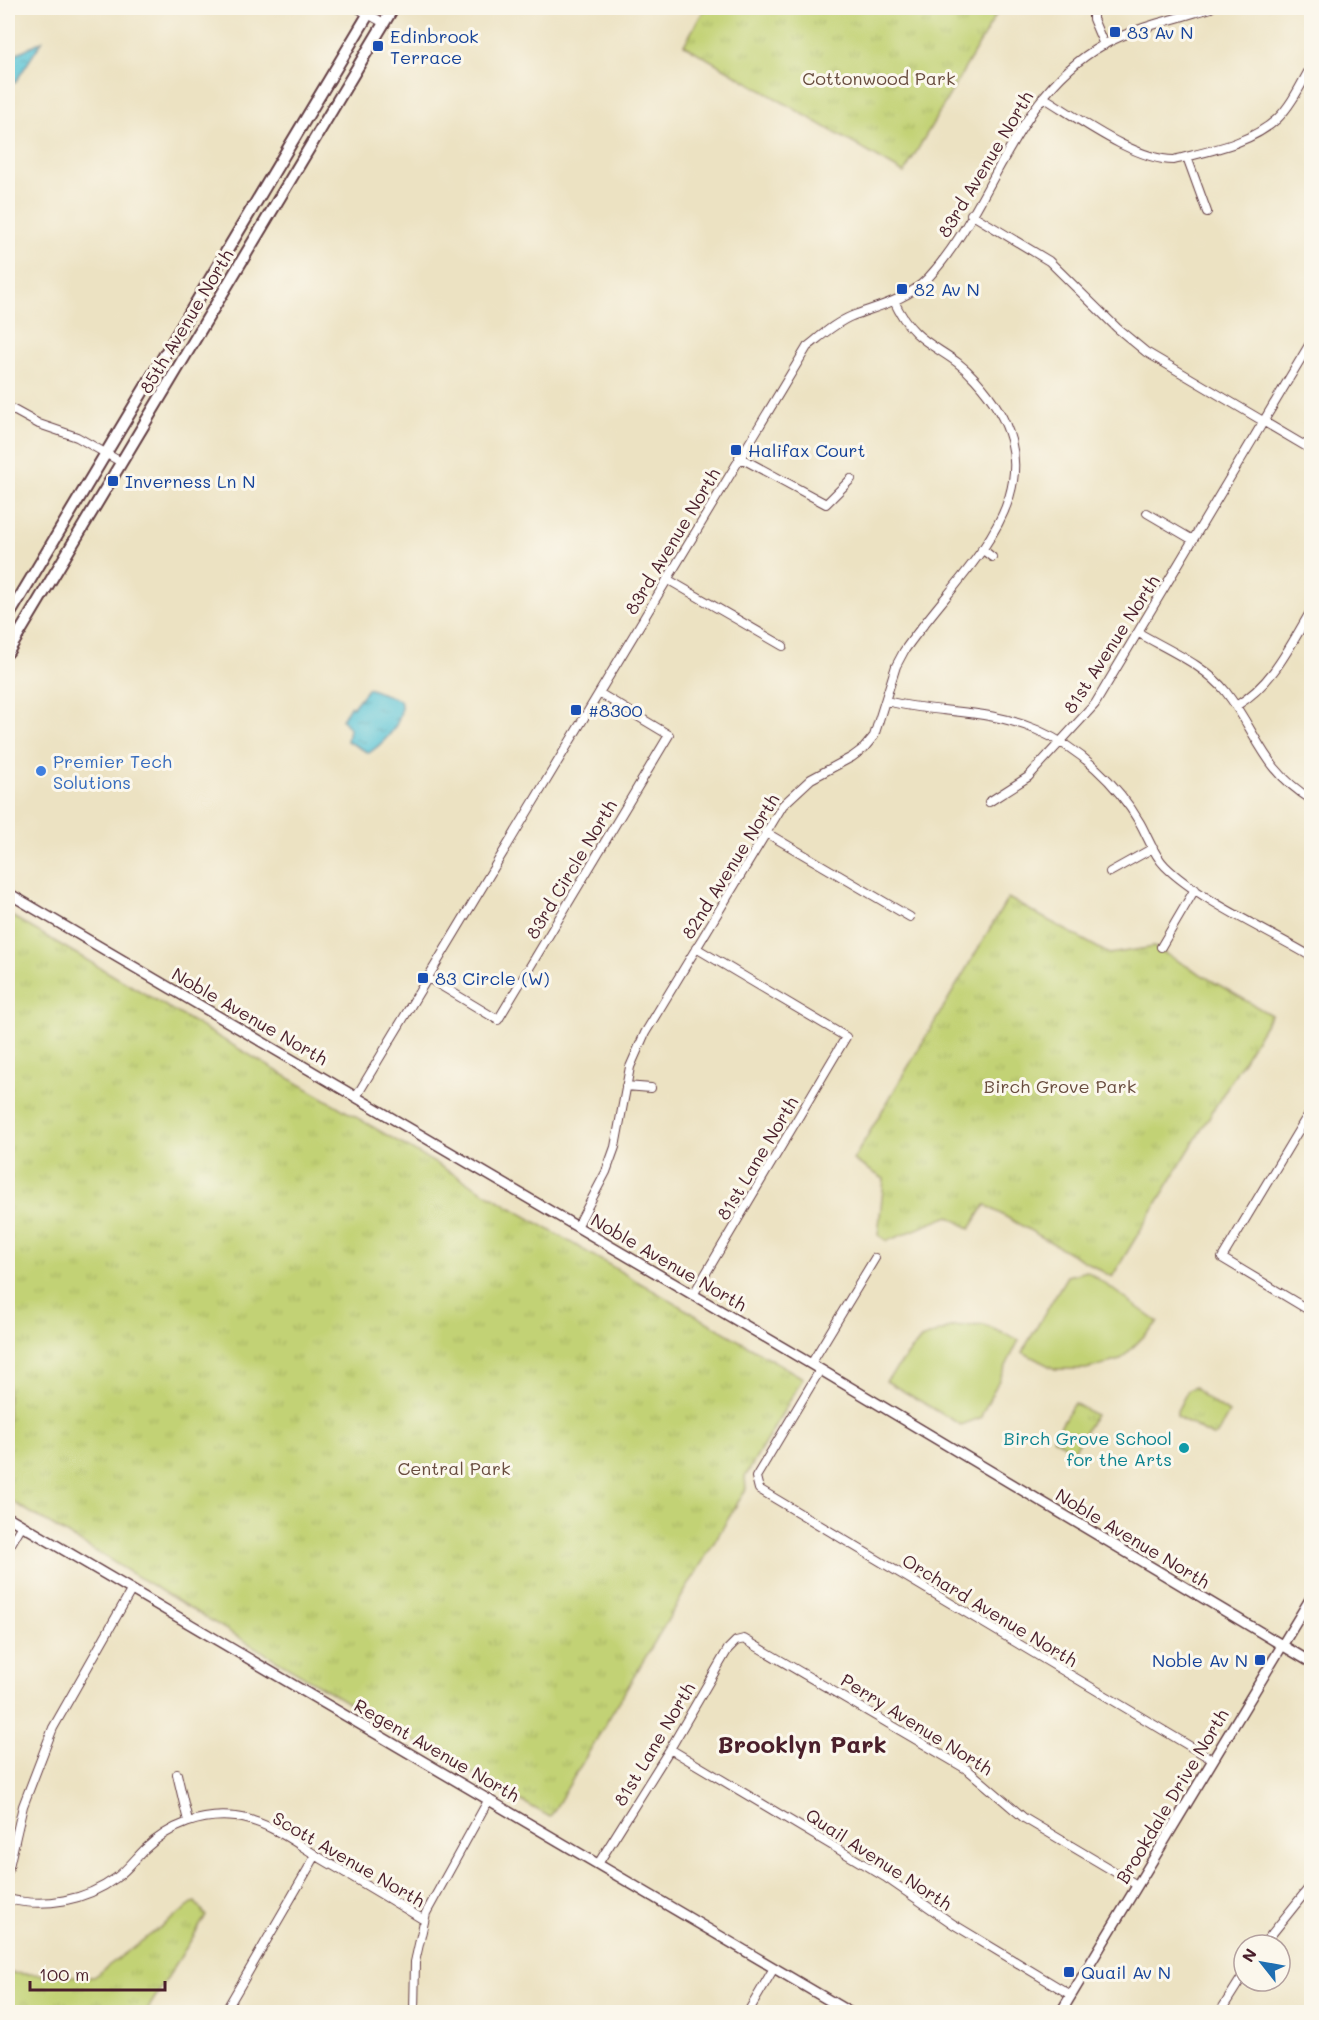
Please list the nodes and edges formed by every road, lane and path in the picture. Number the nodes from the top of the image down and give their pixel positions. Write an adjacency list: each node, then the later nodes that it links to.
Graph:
1 (357, 8): 5 (street)
2 (393, 8): 6 (main road, 85th Avenue North)
3 (1093, 8): 7 (street)
4 (1211, 8): 7 (street, 83rd Avenue North)
5 (370, 11): 6 (street); 18 (main road, 85th Avenue North)
6 (384, 23): 20 (main road, 85th Avenue North)
7 (1104, 45): 9 (street, 83rd Avenue North)
8 (1311, 64): 10 (street)
9 (1043, 97): 10 (street); 12 (street, 83rd Avenue North)
10 (1186, 157): 11 (street)
11 (1207, 212)
12 (971, 214): 13 (street, 83rd Avenue North); 16 (street)
13 (894, 301): 19 (street, 83rd Avenue North); 24 (street, 82nd Avenue North)
14 (1311, 340): 16 (street, 81st Avenue North)
15 (8, 407): 18 (street)
16 (1263, 422): 17 (street); 23 (street, 81st Avenue North)
17 (1311, 450)
18 (105, 453): 20 (street); 28 (main road, 85th Avenue North)
19 (739, 458): 21 (street); 26 (street, 83rd Avenue North)
20 (121, 462): 31 (main road, 85th Avenue North)
21 (851, 479)
22 (1147, 513): 23 (street)
23 (1193, 540): 29 (street, 81st Avenue North)
24 (982, 549): 25 (street); 33 (street, 82nd Avenue North)
25 (992, 557)
26 (667, 579): 30 (street); 32 (street, 83rd Avenue North)
27 (1311, 609): 34 (street)
28 (8, 617)
29 (1139, 633): 34 (street); 35 (street, 81st Avenue North)
30 (783, 646)
31 (8, 652)
32 (599, 693): 47 (street, 83rd Avenue North); 47 (street, 83rd Circle North)
33 (886, 701): 35 (street); 38 (street, 82nd Avenue North)
34 (1236, 706): 36 (street)
35 (1062, 743): 37 (street, 81st Avenue North); 39 (street)
36 (1311, 800)
37 (989, 802)
38 (765, 832): 43 (street); 45 (street, 82nd Avenue North)
39 (1153, 848): 40 (street); 41 (street)
40 (1110, 872)
41 (1195, 889): 44 (street); 46 (street)
42 (8, 892): 50 (street, Noble Avenue North)
43 (910, 917)
44 (1161, 947)
45 (696, 948): 48 (street, 82nd Avenue North); 54 (street, 81st Lane North)
46 (1311, 957)
47 (430, 979): 50 (street, 83rd Avenue North)
48 (627, 1086): 49 (street); 52 (street, 82nd Avenue North)
49 (651, 1088)
50 (356, 1097): 52 (street, Noble Avenue North)
51 (1309, 1120): 55 (street)
52 (577, 1227): 54 (street, Noble Avenue North)
53 (875, 1258): 56 (street)
54 (693, 1295): 56 (street, Noble Avenue North)
55 (1311, 1312)
56 (811, 1364): 57 (street, Noble Avenue North)
57 (820, 1370): 64 (street, Noble Avenue North); 67 (street, Orchard Avenue North)
58 (8, 1516): 59 (street, Regent Avenue North)
59 (22, 1525): 60 (street); 61 (street, Regent Avenue North)
60 (8, 1550)
61 (132, 1589): 69 (street, Regent Avenue North); 73 (street)
62 (1311, 1596): 64 (street, Brookdale Drive North)
63 (736, 1641): 66 (street, 81st Lane North); 75 (street, Perry Avenue North)
64 (1281, 1646): 65 (street, Noble Avenue North); 67 (street, Brookdale Drive North)
65 (1311, 1663)
66 (670, 1749): 72 (street, 81st Lane North); 81 (street, Quail Avenue North)
67 (1213, 1760): 75 (street, Brookdale Drive North)
68 (177, 1774): 70 (street)
69 (489, 1799): 72 (street, Regent Avenue North); 77 (street)
70 (188, 1821): 71 (street, Scott Avenue North); 76 (street, Scott Avenue North)
71 (316, 1855): 77 (street, Scott Avenue North); 82 (street)
72 (598, 1864): 79 (street, Regent Avenue North)
73 (8, 1871)
74 (1311, 1884): 78 (street)
75 (1137, 1885): 81 (street, Brookdale Drive North)
76 (8, 1899)
77 (424, 1920): 83 (street)
78 (1272, 1933)
79 (774, 1968): 84 (street); 85 (street, Regent Avenue North)
80 (1233, 1993): 87 (street)
81 (1071, 1995): 86 (street, Brookdale Drive North)
82 (225, 2013)
83 (414, 2013)
84 (748, 2013)
85 (849, 2013)
86 (1061, 2013)
87 (1221, 2013)

